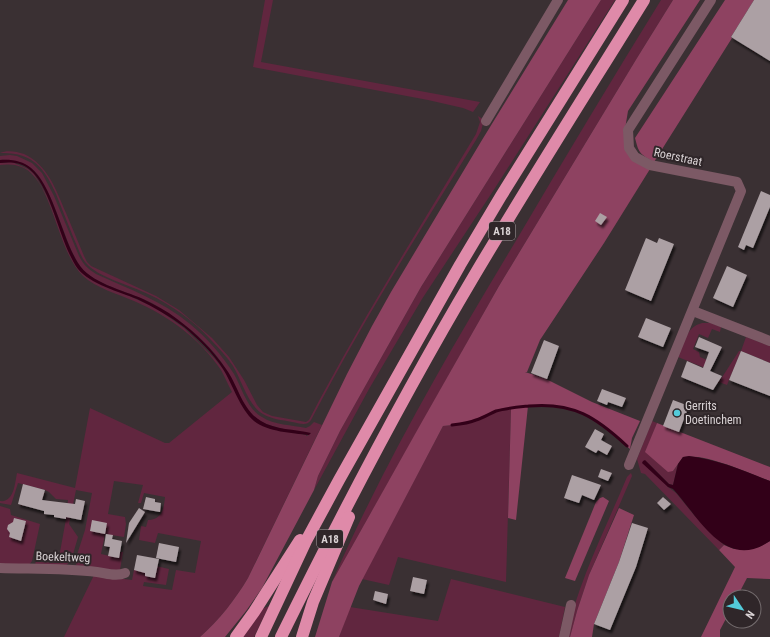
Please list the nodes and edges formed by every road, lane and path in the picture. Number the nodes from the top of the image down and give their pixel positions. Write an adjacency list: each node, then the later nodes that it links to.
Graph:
1 (558, 0): 5 (street)
2 (623, 0): 10 (highway, A18)
3 (644, 0): 8 (highway, A18)
4 (711, 0): 6 (street, Roerstraat)
5 (486, 121)
6 (693, 311): 7 (street); 9 (street, Roerstraat)
7 (770, 340)
8 (381, 442): 16 (highway, A18); 17 (highway, A18)
9 (630, 466)
10 (338, 480): 14 (highway, A18); 15 (highway, A18)
11 (0, 568): 12 (street, Boekeltweg)
12 (125, 573)
13 (571, 605): 18 (street)
14 (236, 637)
15 (260, 637)
16 (281, 637)
17 (302, 637)
18 (564, 637)

